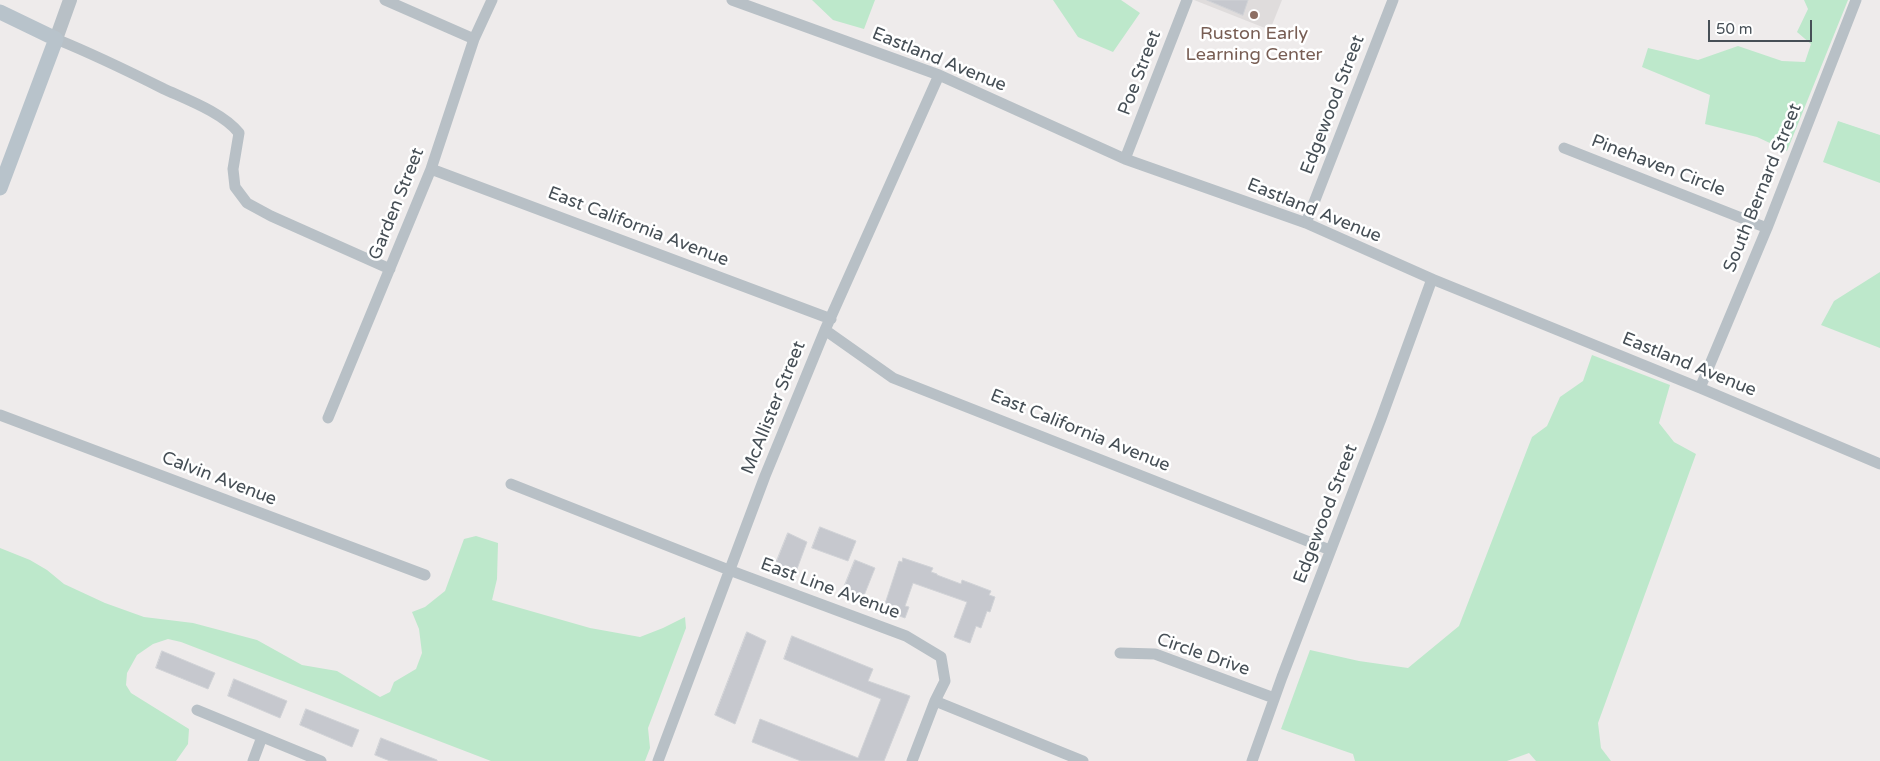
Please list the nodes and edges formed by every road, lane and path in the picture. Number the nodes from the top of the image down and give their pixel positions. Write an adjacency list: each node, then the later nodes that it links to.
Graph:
1 (70, 0): 9 (street)
2 (385, 0): 10 (street)
3 (492, 0): 10 (street, Garden Street)
4 (732, 0): 11 (street, Eastland Avenue)
5 (1187, 0): 13 (street, Poe Street)
6 (1392, 0): 16 (street, Edgewood Street)
7 (1856, 0): 17 (street, South Bernard Street)
8 (0, 12): 9 (main road)
9 (56, 38): 15 (main road); 18 (street)
10 (474, 39): 14 (street, Garden Street)
11 (939, 75): 13 (street, Eastland Avenue); 20 (street, McAllister Street)
12 (1564, 148): 17 (street, Pinehaven Circle)
13 (1125, 159): 16 (street, Eastland Avenue)
14 (431, 169): 18 (street, Garden Street); 20 (street, East California Avenue)
15 (0, 188)
16 (1306, 224): 19 (street, Eastland Avenue)
17 (1767, 228): 22 (street, South Bernard Street)
18 (390, 269): 24 (street, Garden Street)
19 (1432, 279): 22 (street, Eastland Avenue); 27 (street, Edgewood Street)
20 (831, 319): 21 (street, McAllister Street)
21 (825, 330): 27 (street, East California Avenue); 28 (street, McAllister Street)
22 (1700, 388): 25 (street, Eastland Avenue)
23 (0, 414): 29 (street, Calvin Avenue)
24 (328, 418)
25 (1880, 464)
26 (511, 484): 28 (street, East Line Avenue)
27 (1330, 550): 31 (street, Edgewood Street)
28 (729, 570): 32 (street, East Line Avenue); 38 (street, McAllister Street)
29 (425, 576)
30 (1120, 653): 31 (street, Circle Drive)
31 (1274, 698): 41 (street, Edgewood Street)
32 (935, 701): 35 (street); 39 (street, East Line Avenue)
33 (197, 710): 34 (street)
34 (262, 737): 36 (street); 37 (street)
35 (1062, 757): 40 (street)
36 (253, 761)
37 (321, 761)
38 (658, 761)
39 (912, 761)
40 (1084, 761)
41 (1252, 761)

